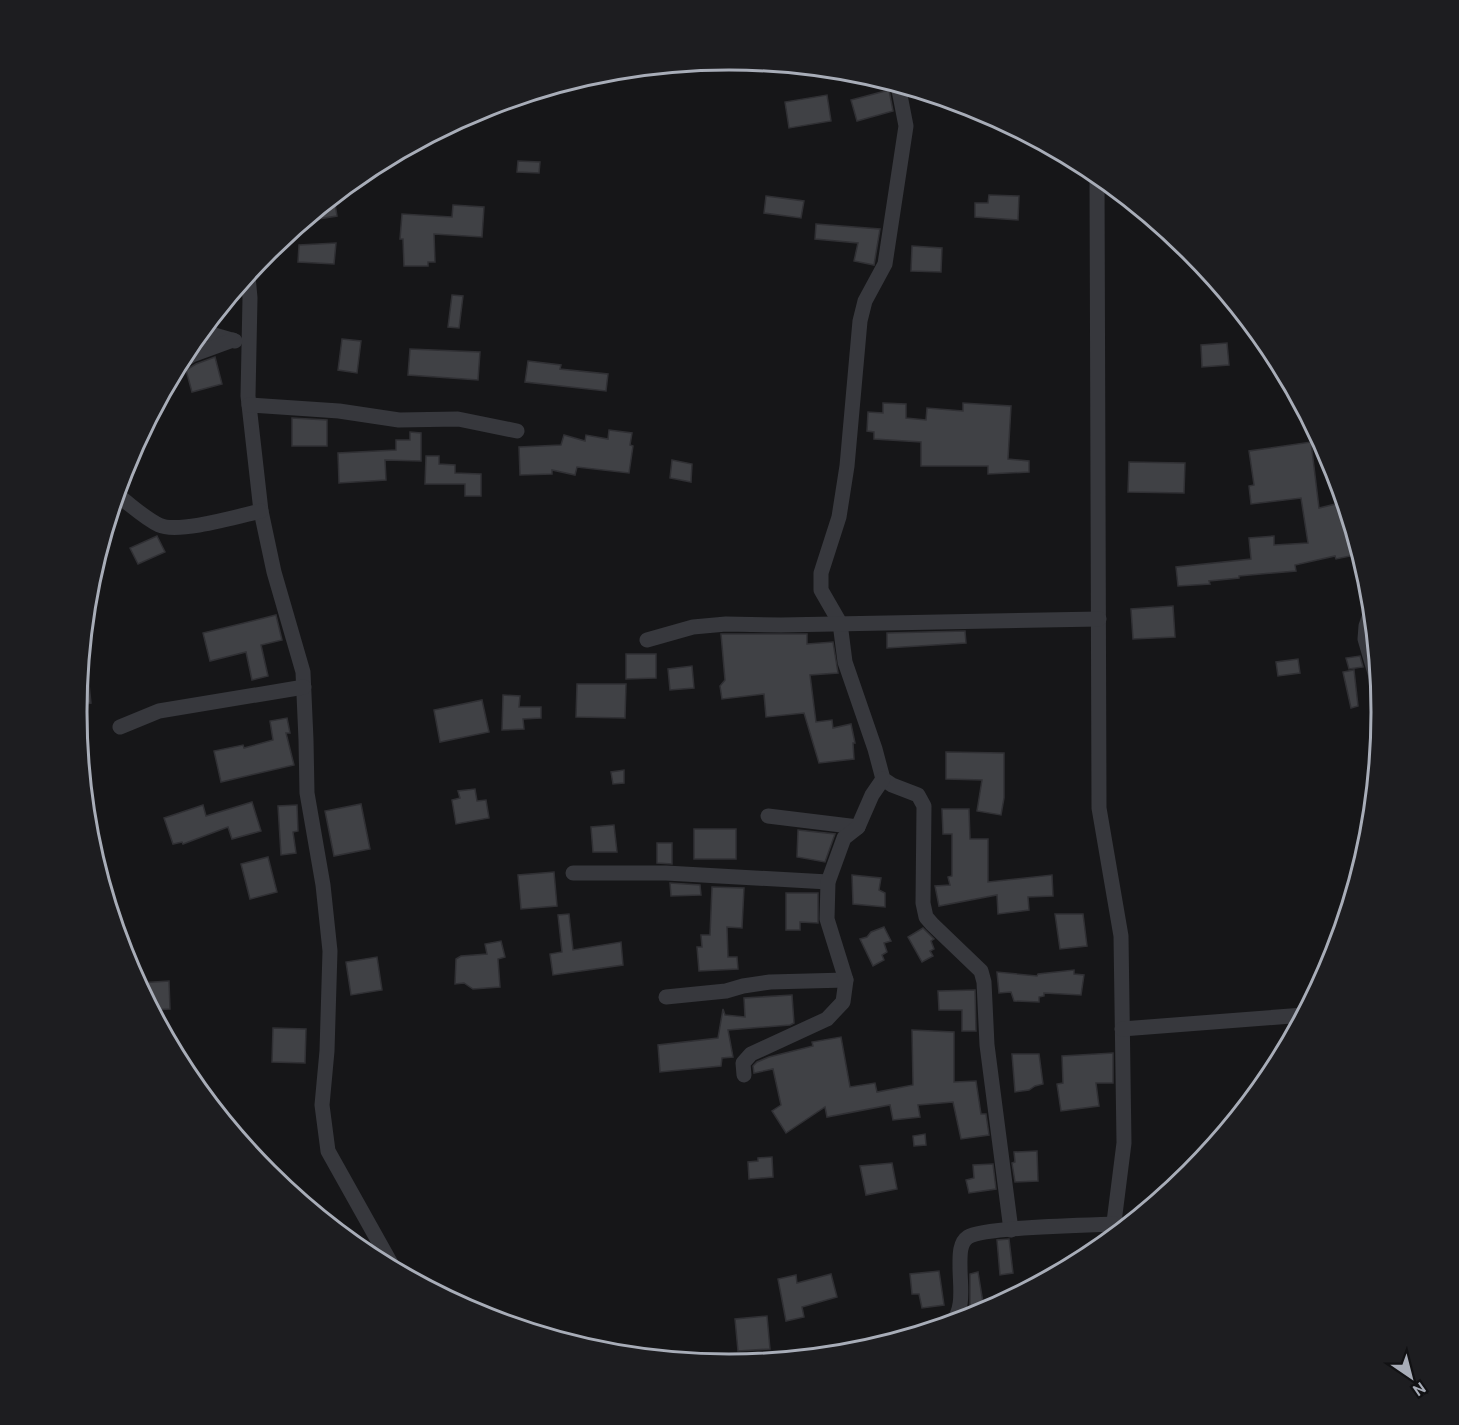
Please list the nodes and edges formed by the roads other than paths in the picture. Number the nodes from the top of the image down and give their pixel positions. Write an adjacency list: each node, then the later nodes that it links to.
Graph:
1 (900, 93): 13 (street)
2 (1097, 187): 12 (street)
3 (249, 287): 6 (street)
4 (211, 334): 5 (street)
5 (233, 340): 6 (street); 7 (street)
6 (250, 347): 8 (street)
7 (198, 353)
8 (249, 405): 9 (street); 11 (street)
9 (517, 432)
10 (124, 500): 11 (street)
11 (261, 511): 17 (street)
12 (1099, 619): 13 (street); 27 (street)
13 (840, 623): 15 (street); 19 (street)
14 (1366, 628): 16 (street)
15 (647, 640)
16 (1368, 648)
17 (304, 687): 18 (street); 32 (street)
18 (120, 727)
19 (883, 778): 21 (street); 30 (street)
20 (768, 816): 21 (street)
21 (858, 827): 23 (street)
22 (573, 873): 23 (street)
23 (828, 882): 24 (street)
24 (846, 980): 25 (street); 28 (street)
25 (666, 997)
26 (1295, 1016): 27 (street)
27 (1122, 1029): 29 (street)
28 (744, 1075)
29 (1114, 1227)
30 (1011, 1230): 31 (street); 33 (street)
31 (1107, 1231)
32 (386, 1254)
33 (958, 1312)

